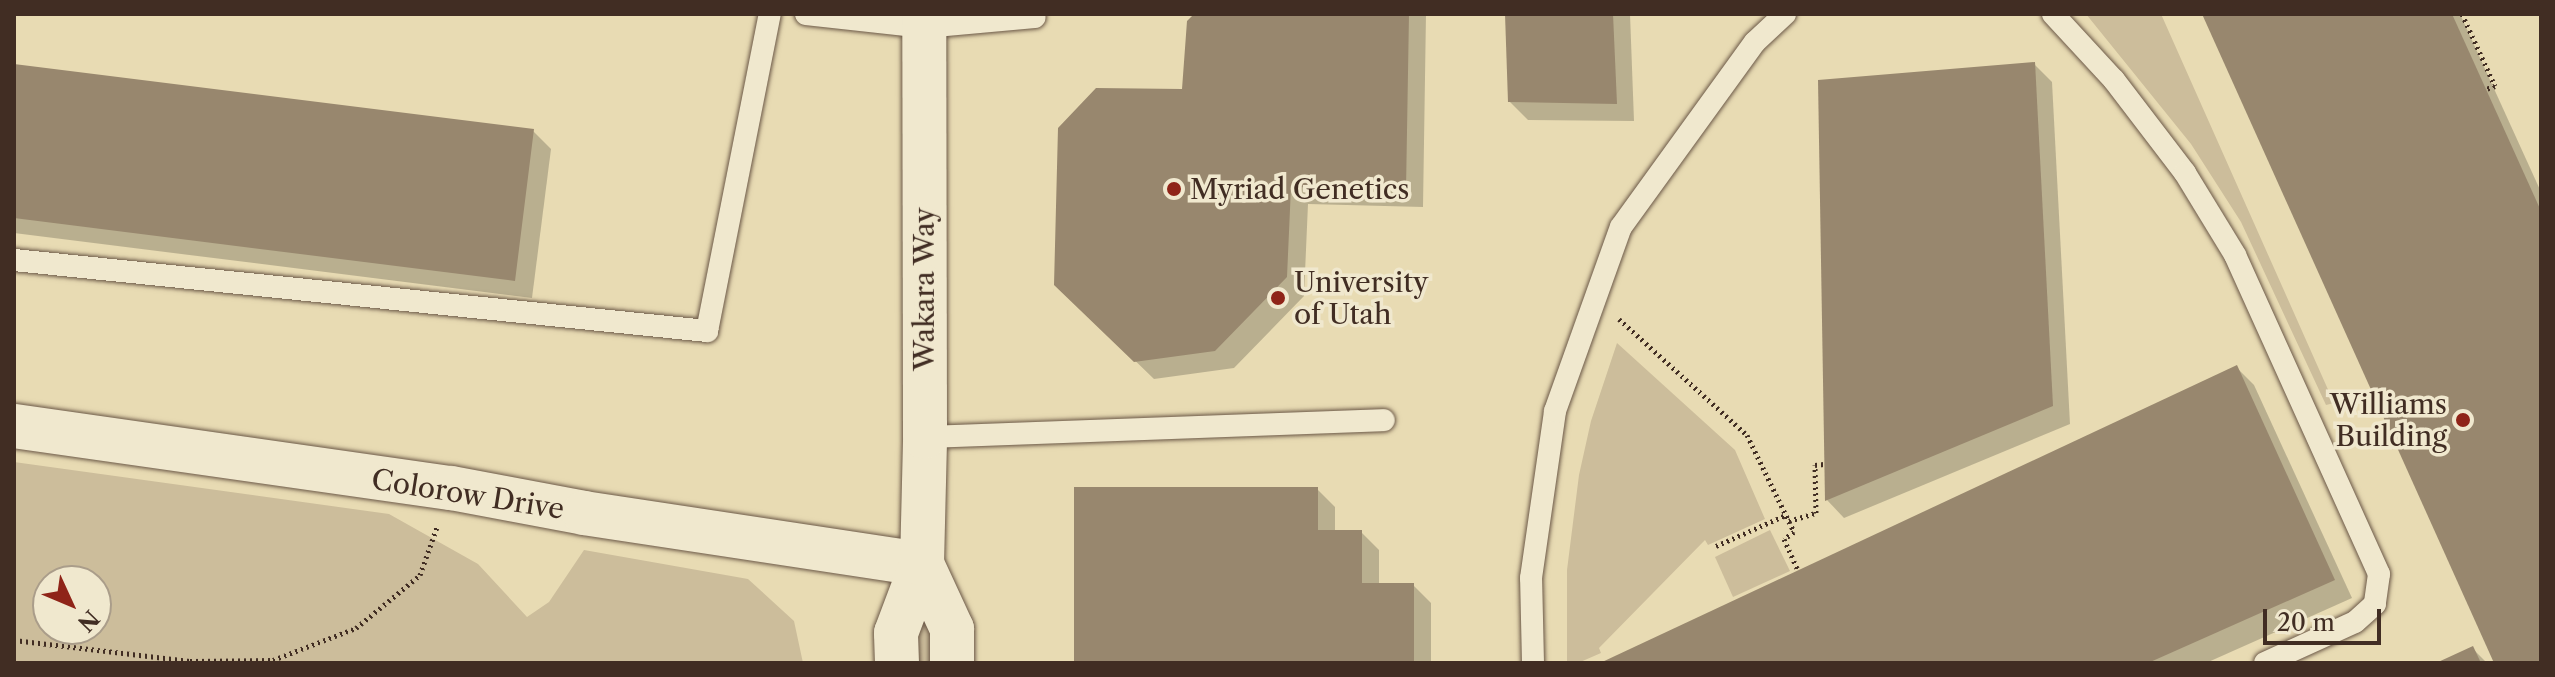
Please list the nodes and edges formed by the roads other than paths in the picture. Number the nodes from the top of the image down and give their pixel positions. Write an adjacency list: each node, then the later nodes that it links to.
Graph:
1 (770, 14): 7 (lane)
2 (806, 14): 6 (lane)
3 (1785, 14): 14 (lane)
4 (2053, 14): 15 (lane)
5 (1035, 17): 6 (lane)
6 (924, 21): 10 (street, Wakara Way)
7 (14, 260)
8 (1384, 420): 10 (lane)
9 (14, 426): 11 (street, Colorow Drive)
10 (925, 437): 11 (street, Wakara Way)
11 (922, 564): 12 (street, Wakara Way); 13 (street, Wakara Way)
12 (897, 663)
13 (952, 663)
14 (1533, 663)
15 (2265, 663)

